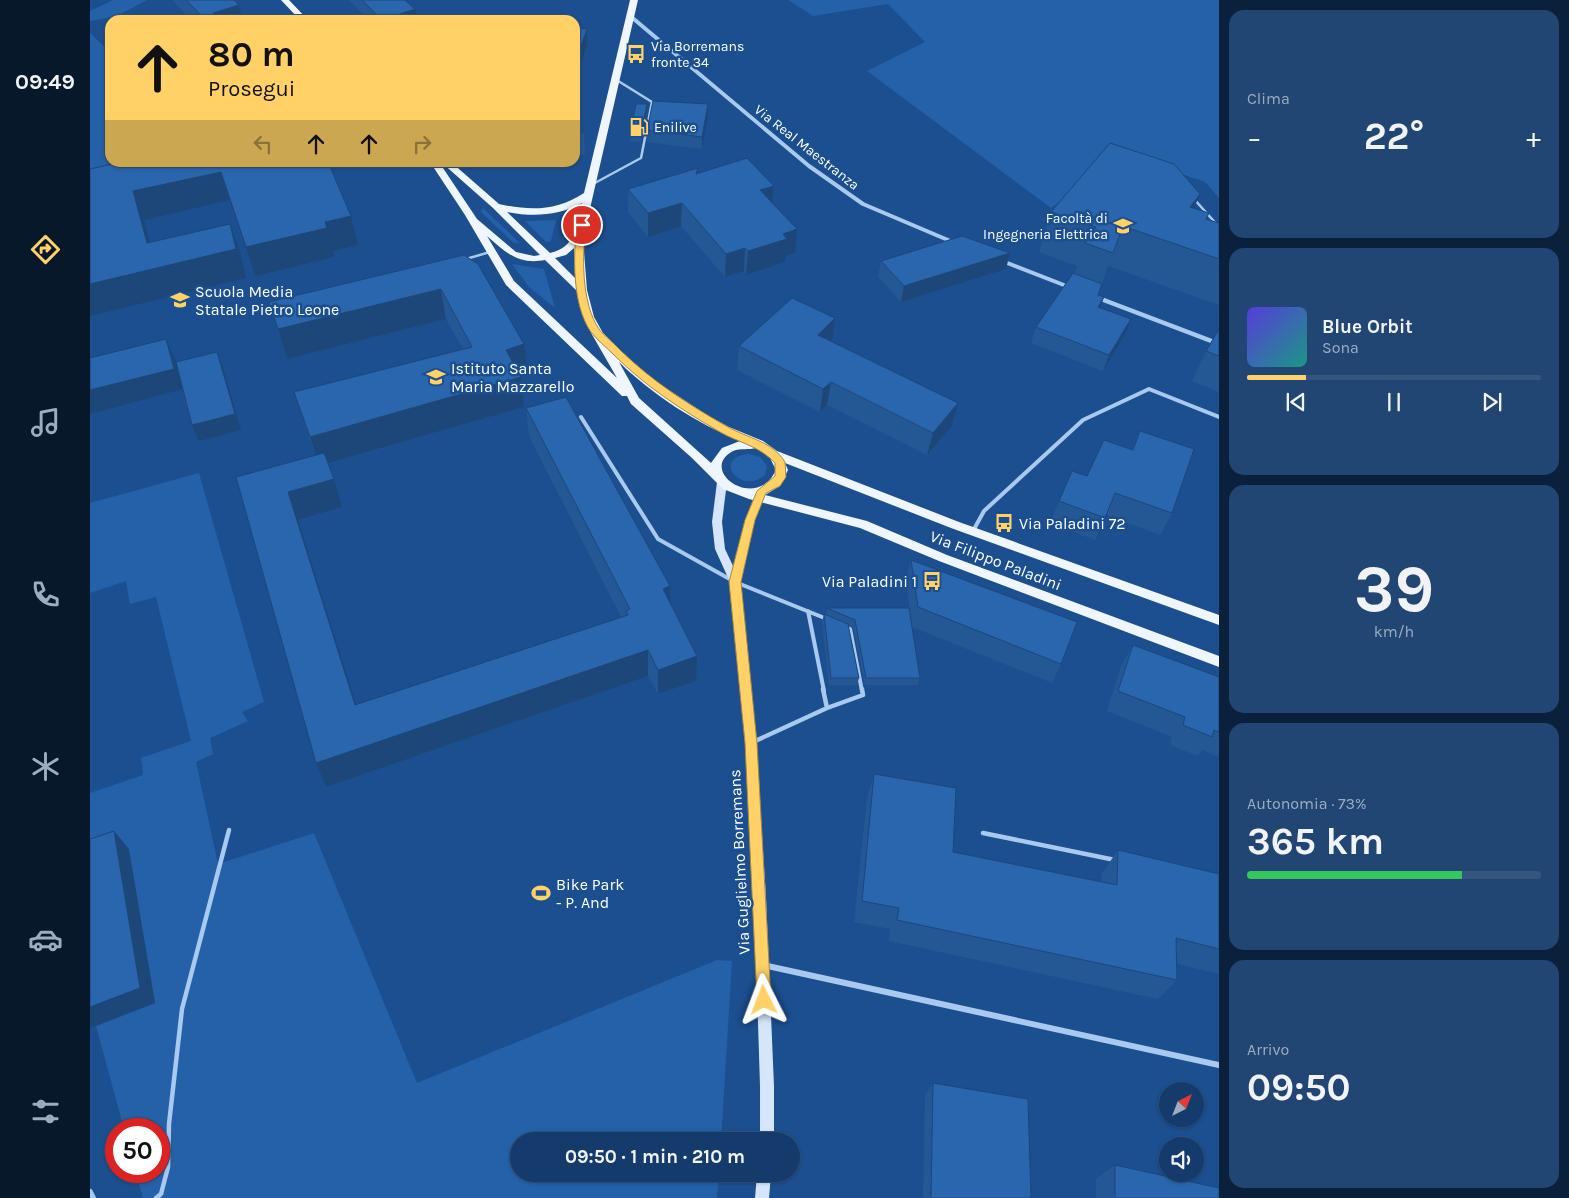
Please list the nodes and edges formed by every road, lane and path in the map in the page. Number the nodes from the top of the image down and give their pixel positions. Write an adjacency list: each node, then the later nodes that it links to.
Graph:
1 (285, 0): 3 (main road)
2 (634, 0): 4 (main road)
3 (299, 15)
4 (629, 15): 5 (main road); 14 (street, Via Real Maestranza)
5 (614, 78): 8 (main road); 8 (lane)
6 (437, 167): 11 (main road)
7 (451, 167): 10 (main road)
8 (590, 190): 10 (main road); 13 (main road)
9 (1188, 193): 12 (lane)
10 (496, 206): 16 (main road)
11 (470, 215): 15 (main road); 16 (main road)
12 (1219, 227)
13 (578, 240): 16 (main road); 20 (main road)
14 (964, 247)
15 (490, 252): 17 (lane); 24 (main road)
16 (547, 257): 20 (main road)
17 (462, 260)
18 (1000, 260): 19 (street)
19 (1071, 288)
20 (582, 290): 22 (main road)
21 (1089, 295): 23 (street)
22 (595, 331): 24 (main road); 27 (main road)
23 (1219, 344)
24 (634, 401): 29 (main road)
25 (1219, 416): 31 (lane)
26 (580, 417): 32 (lane)
27 (760, 446): 28 (main road); 29 (main road)
28 (776, 455): 30 (main road); 31 (main road, Via Filippo Paladini)
29 (720, 478): 30 (main road); 32 (main road)
30 (760, 495): 32 (main road); 37 (main road, Via Filippo Paladini)
31 (972, 531): 34 (main road, Via Filippo Paladini)
32 (735, 582): 33 (lane); 39 (main road, Via Guglielmo Borremans)
33 (808, 611): 35 (lane); 38 (lane)
34 (1219, 620)
35 (833, 622)
36 (842, 625): 38 (lane)
37 (1219, 662)
38 (827, 708): 39 (lane)
39 (751, 743): 43 (main road, Via Guglielmo Borremans)
40 (229, 830): 49 (lane)
41 (983, 833): 42 (lane)
42 (1124, 862)
43 (762, 965): 44 (street); 45 (main road, Via Guglielmo Borremans)
44 (1219, 1065)
45 (766, 1132)
46 (763, 1182): 50 (main road)
47 (90, 1192): 48 (street)
48 (93, 1198)
49 (156, 1198)
50 (762, 1198)

